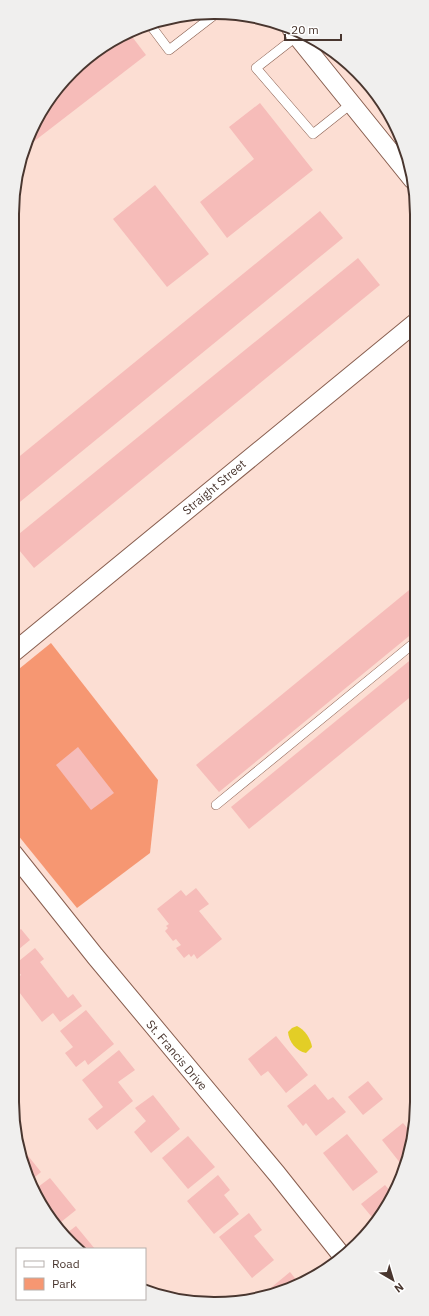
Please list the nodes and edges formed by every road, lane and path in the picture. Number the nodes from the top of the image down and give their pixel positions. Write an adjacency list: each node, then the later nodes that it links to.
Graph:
1 (209, 19): 2 (lane)
2 (153, 29)
3 (292, 35): 5 (lane)
4 (299, 38): 5 (street)
5 (352, 104): 6 (street)
6 (404, 169)
7 (410, 327): 9 (street, Straight Street)
8 (410, 646): 10 (lane)
9 (19, 648)
10 (216, 804)
11 (19, 861): 12 (street, St. Francis Drive)
12 (339, 1252)

